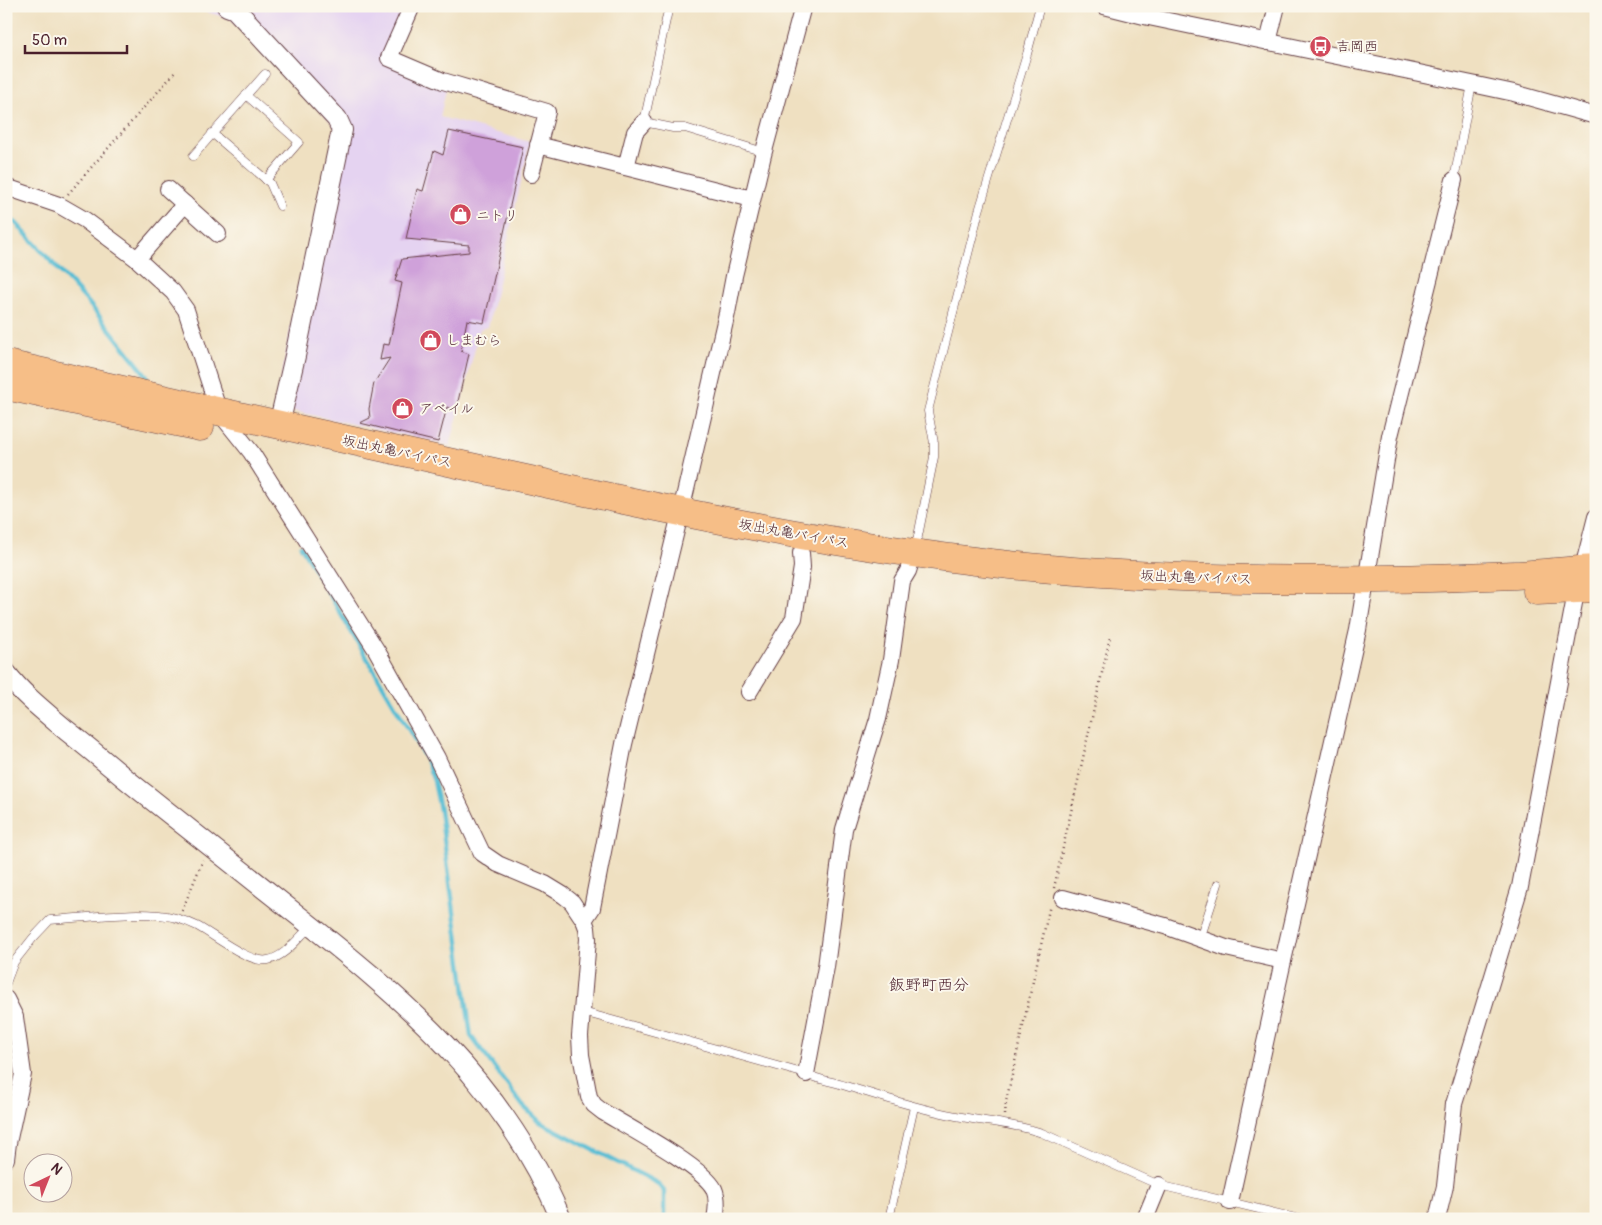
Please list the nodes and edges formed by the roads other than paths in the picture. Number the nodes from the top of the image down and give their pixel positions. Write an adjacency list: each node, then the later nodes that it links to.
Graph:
1 (227, 6): 32 (street)
2 (412, 6): 15 (street)
3 (669, 6): 13 (lane)
4 (803, 6): 16 (street)
5 (1040, 6): 37 (lane)
6 (1104, 6): 8 (street)
7 (1276, 6): 8 (street)
8 (1268, 42): 10 (street)
9 (265, 74): 11 (lane)
10 (1472, 84): 12 (street); 21 (lane)
11 (246, 96): 14 (lane); 20 (lane)
12 (1596, 116)
13 (644, 122): 16 (lane); 18 (street)
14 (212, 133): 17 (lane); 20 (lane)
15 (538, 145): 18 (street); 19 (street)
16 (764, 152): 24 (street)
17 (192, 156)
18 (626, 167): 24 (street)
19 (531, 174)
20 (266, 180): 26 (lane)
21 (1454, 180): 39 (street)
22 (6, 187): 28 (street)
23 (168, 189): 25 (street)
24 (752, 199): 35 (street)
25 (185, 204): 27 (street); 28 (street)
26 (280, 206)
27 (218, 234)
28 (137, 259): 31 (street)
29 (6, 364): 31 (highway, 坂出丸亀バイパス)
30 (6, 386): 33 (highway, 坂出丸亀バイパス)
31 (219, 412): 32 (highway, 坂出丸亀バイパス); 33 (street)
32 (279, 425): 35 (highway, 坂出丸亀バイパス)
33 (238, 435): 35 (highway, 坂出丸亀バイパス); 44 (street)
34 (1596, 517): 38 (street)
35 (678, 521): 36 (highway, 坂出丸亀バイパス); 37 (highway, 坂出丸亀バイパス); 44 (street)
36 (801, 553): 37 (highway, 坂出丸亀バイパス); 41 (street)
37 (913, 555): 39 (highway, 坂出丸亀バイパス); 51 (street)
38 (1588, 579): 39 (highway, 坂出丸亀バイパス); 61 (street)
39 (1365, 588): 47 (street)
40 (6, 673): 45 (street)
41 (749, 692)
42 (1218, 884): 46 (lane)
43 (1056, 895): 46 (street)
44 (584, 920): 50 (street)
45 (311, 926): 48 (lane); 56 (street)
46 (1200, 939): 47 (street)
47 (1283, 961): 55 (street)
48 (6, 983)
49 (6, 999): 53 (street)
50 (583, 1012): 51 (lane); 57 (street)
51 (806, 1074): 52 (lane)
52 (914, 1107): 54 (lane); 58 (lane)
53 (6, 1159)
54 (1159, 1185): 55 (lane); 59 (street)
55 (1230, 1202): 60 (lane)
56 (561, 1219)
57 (715, 1219)
58 (889, 1219)
59 (1145, 1219)
60 (1300, 1219)
61 (1437, 1219)

